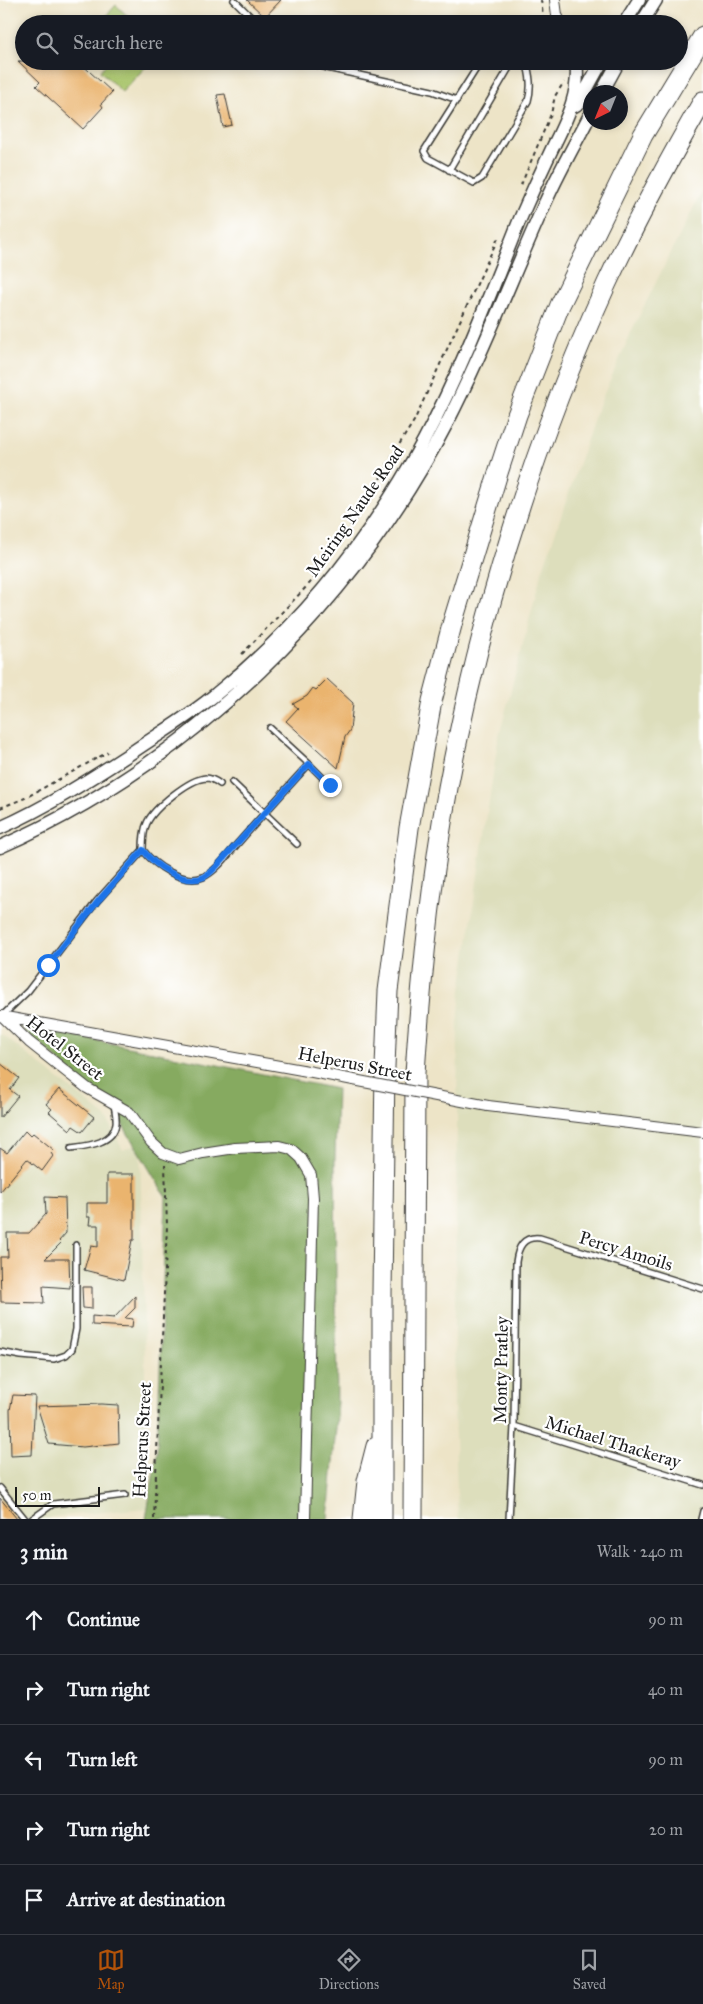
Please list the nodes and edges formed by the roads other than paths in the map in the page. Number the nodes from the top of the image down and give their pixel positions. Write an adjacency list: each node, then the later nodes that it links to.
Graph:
1 (234, 0): 5 (lane)
2 (555, 0): 6 (street)
3 (639, 0): 7 (street)
4 (656, 0): 8 (street)
5 (249, 15)
6 (557, 15)
7 (630, 15)
8 (647, 15)
9 (703, 36): 10 (highway)
10 (688, 61)
11 (336, 70): 20 (lane)
12 (475, 70): 20 (lane)
13 (508, 70): 24 (lane)
14 (528, 70): 24 (lane)
15 (576, 70): 22 (street)
16 (597, 70): 22 (street, Meiring Naude Road)
17 (614, 70): 19 (street)
18 (682, 70): 44 (highway)
19 (606, 85)
20 (457, 100): 24 (lane)
21 (703, 101): 45 (highway)
22 (571, 108): 31 (street, Meiring Naude Road)
23 (583, 129): 33 (street, Meiring Naude Road)
24 (449, 170)
25 (270, 728): 26 (lane)
26 (309, 764): 29 (lane); 30 (lane)
27 (232, 782): 30 (lane)
28 (220, 784): 34 (lane)
29 (330, 785)
30 (264, 813): 32 (lane); 34 (lane)
31 (0, 828)
32 (297, 844)
33 (0, 847)
34 (143, 850): 35 (lane)
35 (1, 1016): 36 (street, Hotel Street); 37 (street, Helperus Street, bridge)
36 (114, 1102): 38 (lane); 54 (street, Hotel Street)
37 (703, 1132)
38 (71, 1148)
39 (540, 1238): 41 (lane, Percy Amoils); 43 (lane, Monty Pratley)
40 (76, 1245): 42 (lane)
41 (703, 1289)
42 (0, 1352)
43 (514, 1426): 46 (lane, Michael Thackeray); 59 (lane, Monty Pratley)
44 (382, 1428): 55 (highway); 56 (highway)
45 (413, 1446): 57 (highway); 58 (highway)
46 (703, 1485)
47 (0, 1488): 48 (lane)
48 (5, 1495): 50 (lane); 52 (lane)
49 (125, 1495): 53 (lane)
50 (0, 1499)
51 (703, 1511): 60 (lane)
52 (25, 1519)
53 (32, 1519)
54 (305, 1519)
55 (364, 1519)
56 (382, 1519)
57 (413, 1519)
58 (423, 1519)
59 (510, 1519)
60 (700, 1519)

